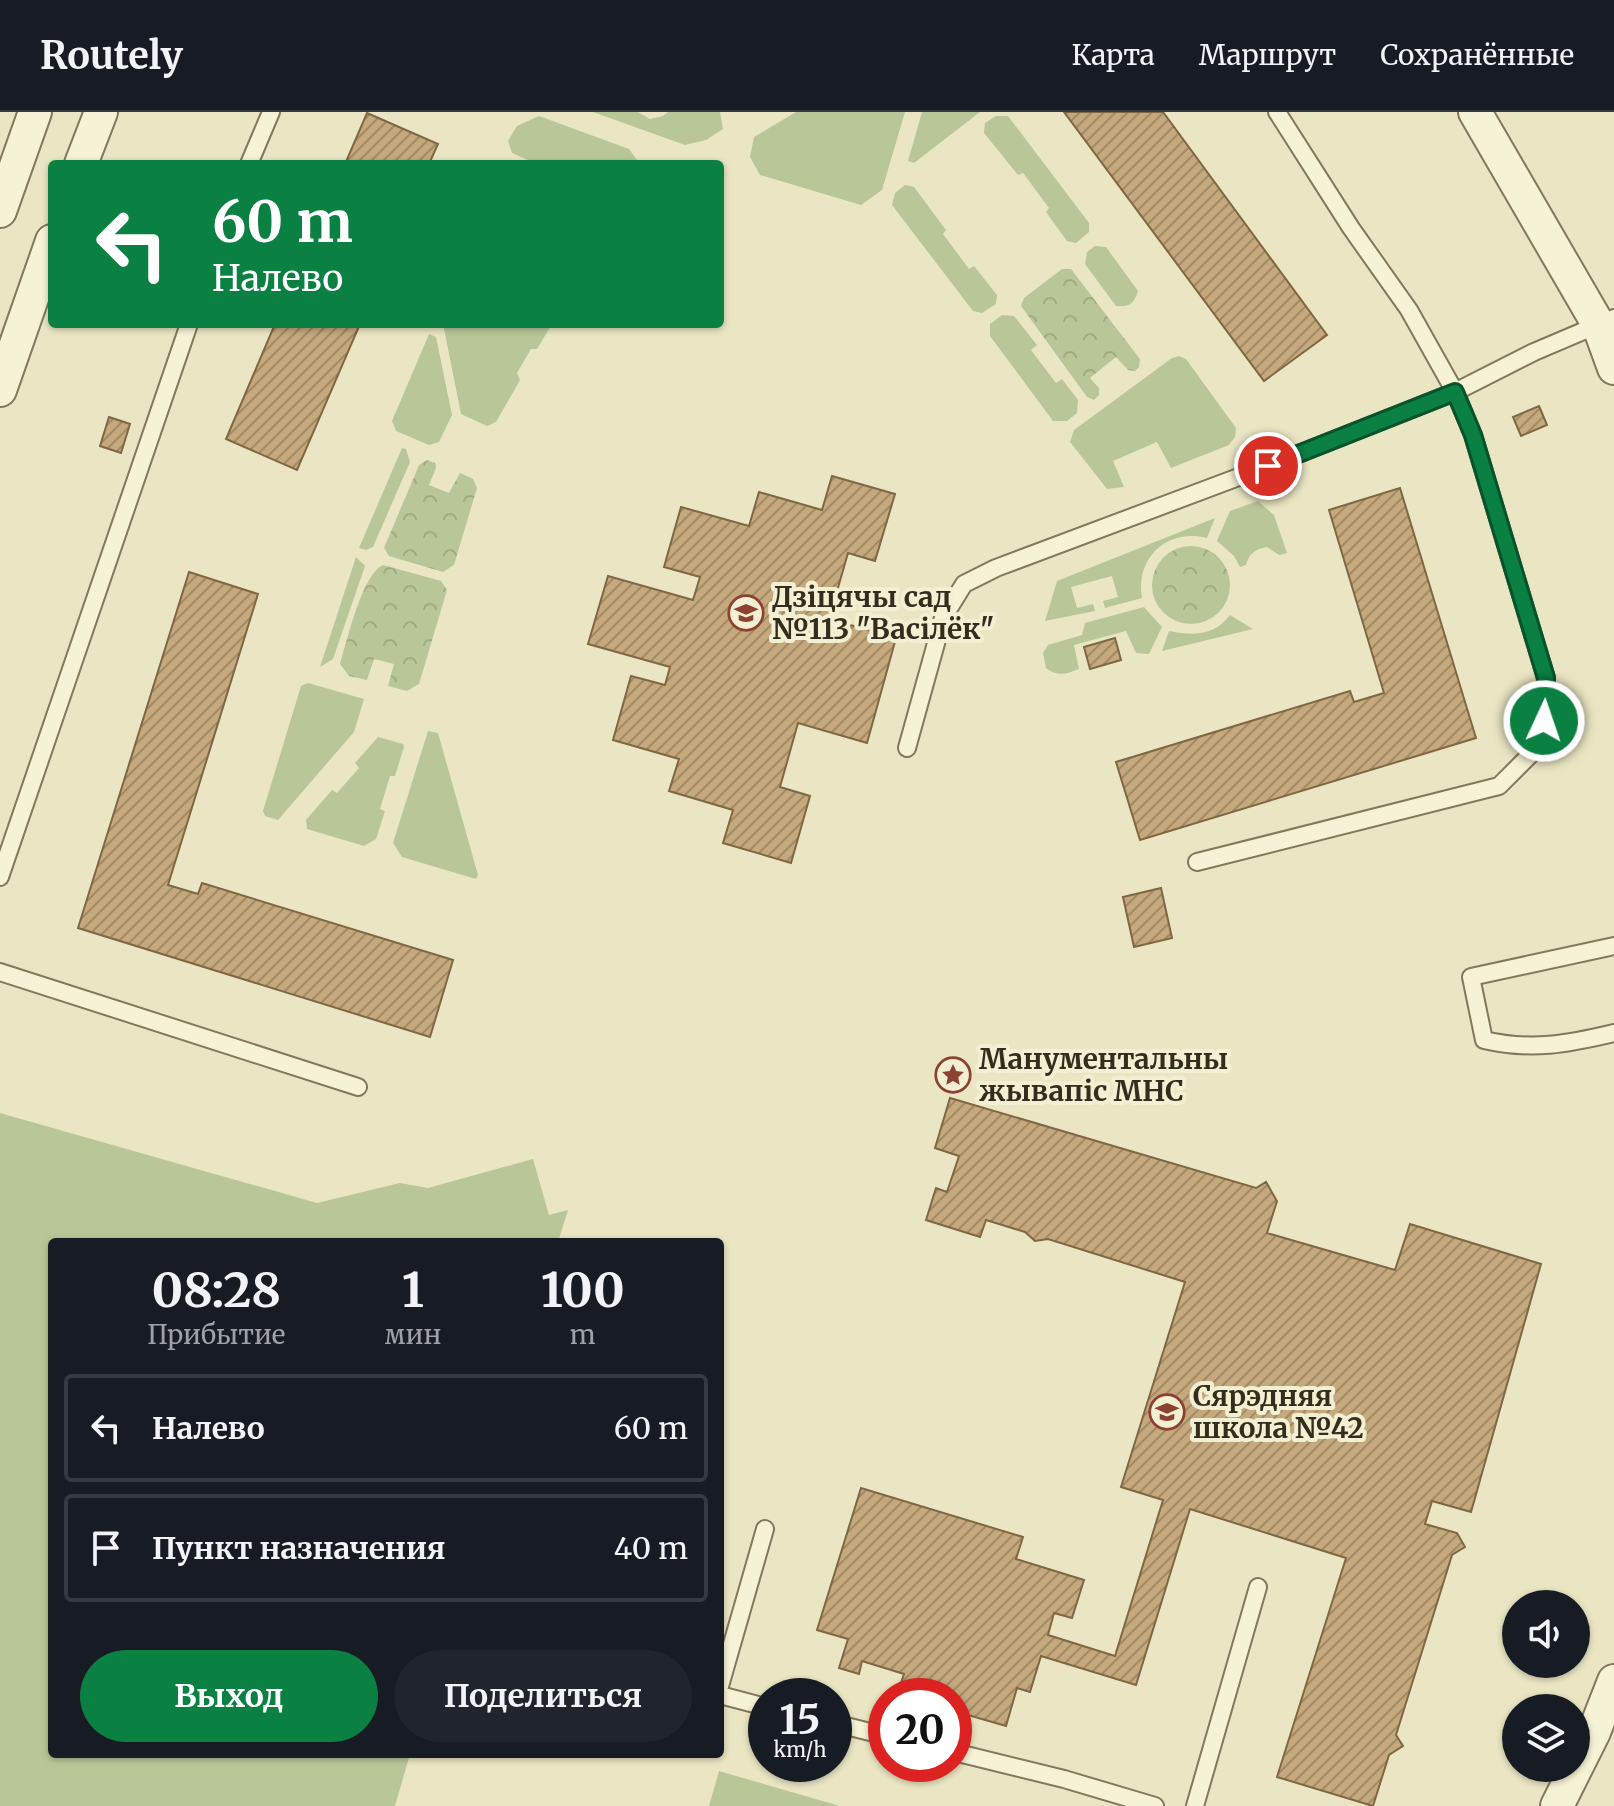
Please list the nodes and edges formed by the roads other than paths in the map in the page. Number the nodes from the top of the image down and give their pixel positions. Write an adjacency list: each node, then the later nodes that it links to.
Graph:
1 (35, 112): 8 (street)
2 (101, 112): 6 (street)
3 (271, 112): 7 (lane)
4 (1277, 112): 14 (lane)
5 (1475, 112): 10 (street)
6 (83, 160)
7 (251, 160)
8 (0, 211)
9 (48, 252): 13 (street)
10 (1606, 321): 12 (street); 14 (lane)
11 (188, 328): 17 (lane)
12 (1614, 368)
13 (0, 390)
14 (1455, 392): 15 (lane); 16 (lane)
15 (907, 748)
16 (1197, 862)
17 (0, 877)
18 (1614, 946): 20 (lane)
19 (0, 972): 21 (lane)
20 (1614, 1033)
21 (358, 1087)
22 (765, 1529): 24 (lane)
23 (1258, 1587): 32 (lane)
24 (724, 1672)
25 (1614, 1681): 28 (street)
26 (724, 1696): 27 (lane)
27 (748, 1702)
28 (1590, 1736)
29 (972, 1756): 31 (lane)
30 (1569, 1782): 33 (street)
31 (1155, 1806)
32 (1195, 1806)
33 (1557, 1806)

